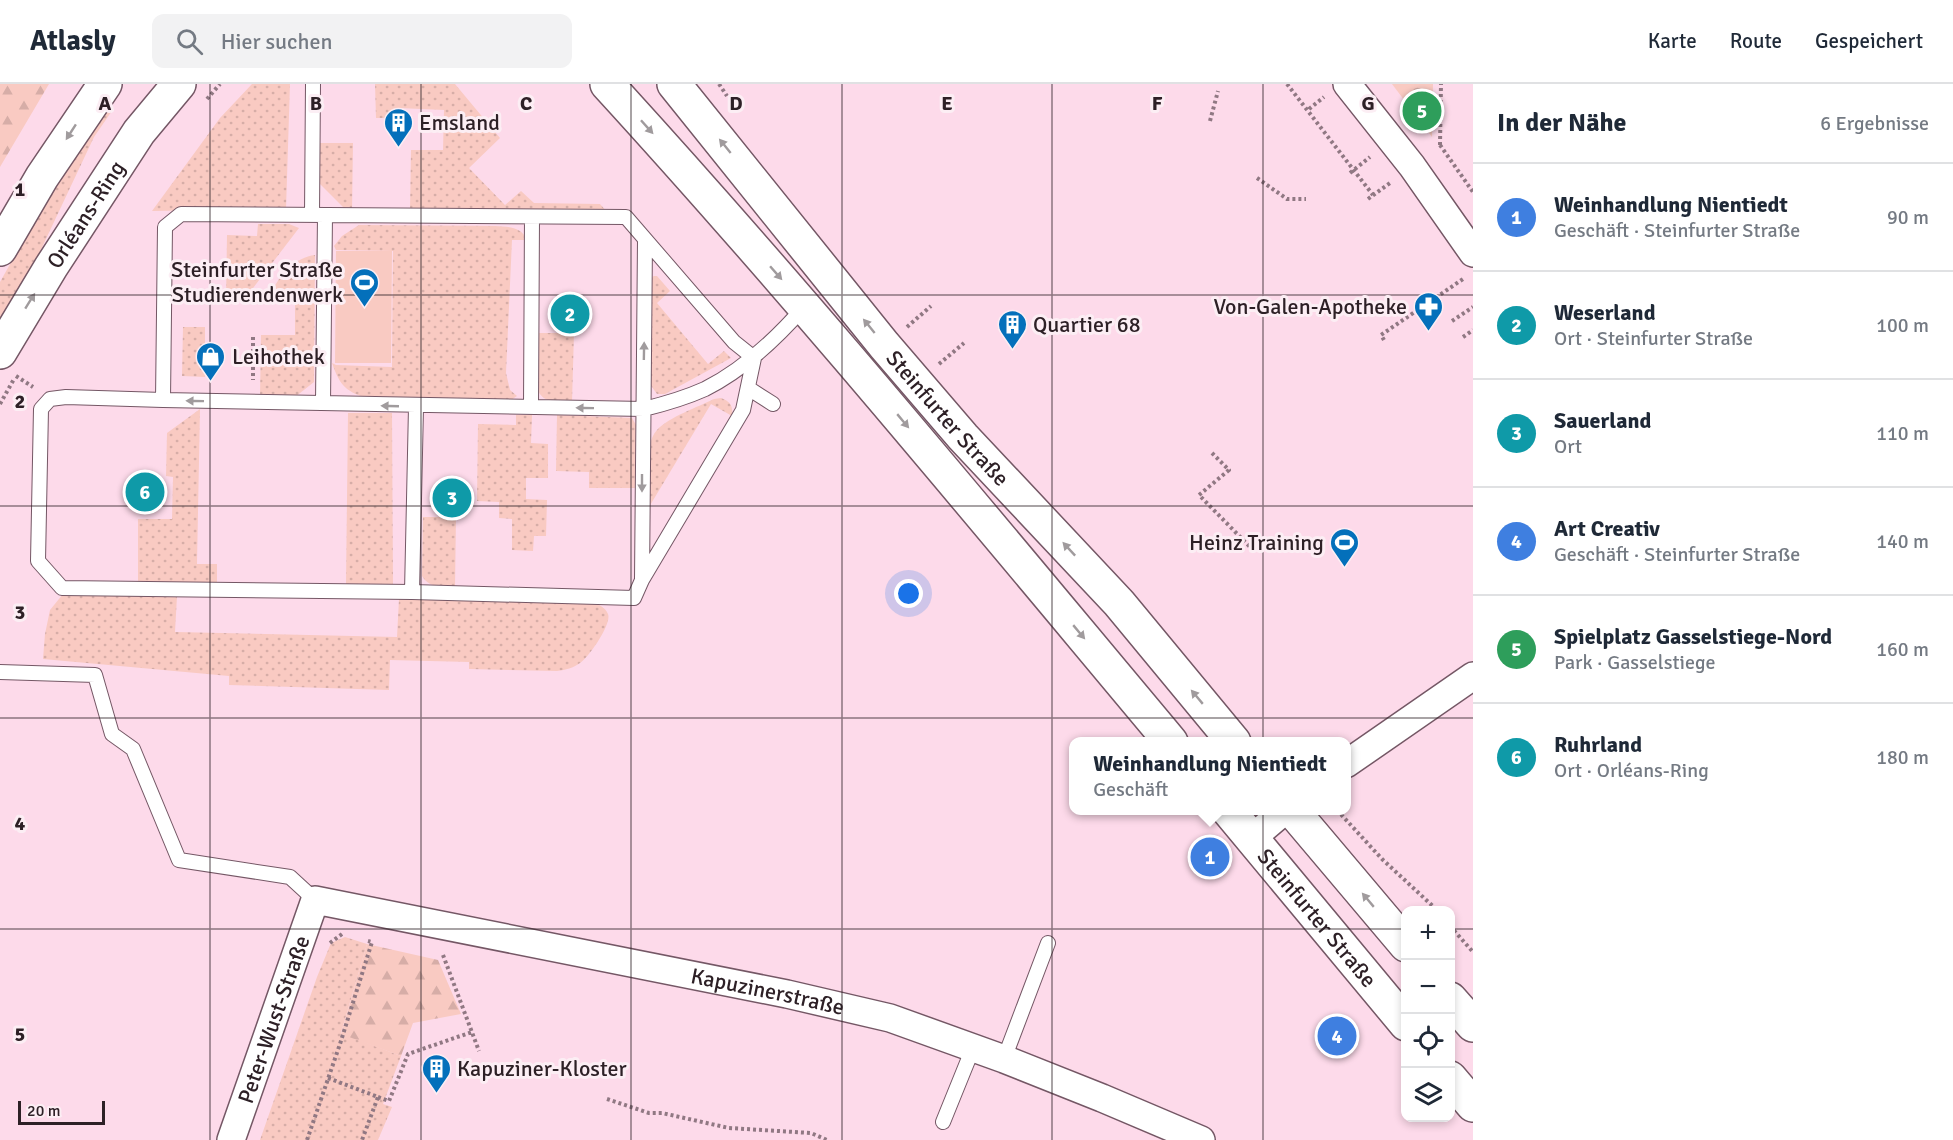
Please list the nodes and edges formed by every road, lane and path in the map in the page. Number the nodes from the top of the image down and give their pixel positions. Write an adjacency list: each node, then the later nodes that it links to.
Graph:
1 (105, 84): 24 (main road, one-way to 24)
2 (179, 84): 38 (main road, Orléans-Ring, one-way to 2)
3 (313, 84): 21 (lane)
4 (607, 84): 26 (main road, Steinfurter Straße, one-way to 26)
5 (674, 84): 55 (main road, Steinfurter Straße, one-way to 5)
6 (1287, 84): 10 (path)
7 (1441, 84): 17 (path)
8 (1336, 90): 10 (path); 25 (street)
9 (1218, 91): 11 (path)
10 (1309, 109): 13 (path)
11 (1210, 122)
12 (1371, 157): 13 (path)
13 (1355, 169): 14 (path); 18 (path)
14 (1350, 172)
15 (1257, 178): 20 (path)
16 (1390, 183): 18 (path)
17 (1473, 192)
18 (1374, 195): 19 (path)
19 (1368, 199)
20 (1306, 200)
21 (319, 215): 22 (lane); 40 (lane); 42 (lane)
22 (532, 217): 23 (lane); 46 (lane)
23 (645, 240): 37 (lane); 47 (lane, one-way to 23)
24 (0, 249)
25 (1469, 265): 34 (path)
26 (805, 305): 37 (lane); 54 (main road, Steinfurter Straße, one-way to 54)
27 (932, 306): 31 (path)
28 (1473, 307): 29 (path)
29 (1452, 321)
30 (1473, 330): 33 (path)
31 (902, 331)
32 (254, 337): 41 (path)
33 (1463, 337)
34 (1384, 340)
35 (964, 343): 36 (path)
36 (948, 357)
37 (754, 358): 39 (lane); 47 (lane)
38 (8, 363): 43 (path)
39 (748, 388): 44 (lane); 50 (lane)
40 (163, 400): 41 (lane, one-way to 40); 51 (lane)
41 (254, 402): 42 (lane)
42 (323, 403): 45 (lane, one-way to 42)
43 (0, 404)
44 (773, 404)
45 (416, 407): 46 (lane); 51 (lane)
46 (531, 407): 47 (lane, one-way to 46)
47 (644, 410): 50 (lane, one-way to 50)
48 (1212, 453): 49 (path)
49 (1251, 548)
50 (642, 580): 51 (lane)
51 (412, 592)
52 (0, 672): 62 (lane)
53 (1473, 676): 56 (street)
54 (1168, 737)
55 (1231, 737)
56 (1351, 761)
57 (1232, 815): 61 (main road, Steinfurter Straße)
58 (1280, 815): 61 (street)
59 (1296, 815): 67 (main road, one-way to 59)
60 (1342, 815): 63 (path)
61 (1251, 839): 73 (main road, Steinfurter Straße)
62 (315, 900): 64 (street, Kapuzinerstraße); 85 (street, Peter-Wust-Straße)
63 (1433, 906)
64 (431, 923): 75 (path); 76 (street, Kapuzinerstraße)
65 (1455, 932): 71 (path)
66 (352, 937): 70 (path)
67 (1401, 939)
68 (362, 940): 79 (path)
69 (1048, 943): 78 (lane)
70 (326, 946)
71 (1473, 952)
72 (1455, 1005): 74 (main road)
73 (1401, 1018)
74 (1473, 1025)
75 (472, 1032): 77 (path); 81 (path)
76 (973, 1048): 78 (street, Kapuzinerstraße); 84 (lane)
77 (479, 1051)
78 (1004, 1059): 89 (street, Kapuzinerstraße)
79 (328, 1078): 81 (path); 86 (path)
80 (1455, 1084): 83 (main road)
81 (378, 1097): 87 (path)
82 (607, 1099): 88 (path)
83 (1473, 1105)
84 (943, 1122)
85 (231, 1140)
86 (307, 1140)
87 (362, 1140)
88 (827, 1140)
89 (1201, 1140)

